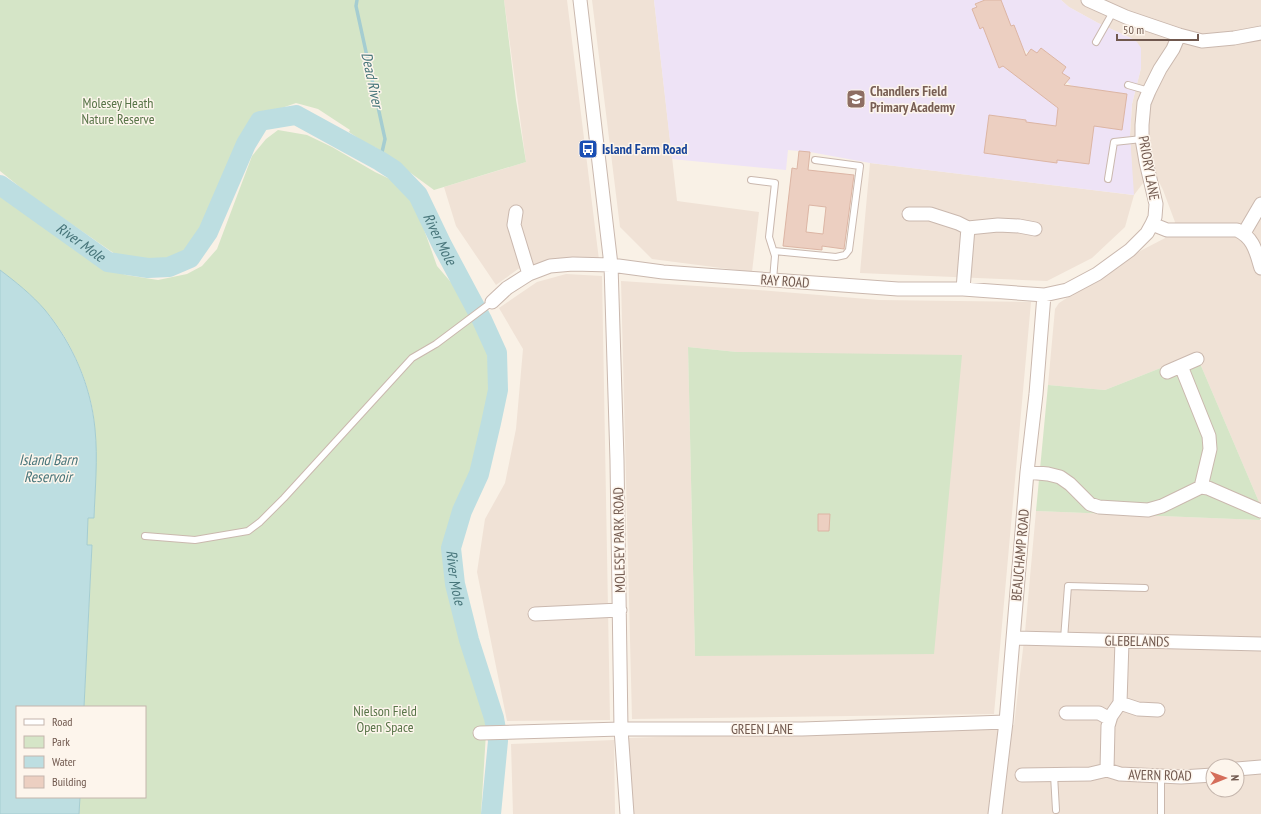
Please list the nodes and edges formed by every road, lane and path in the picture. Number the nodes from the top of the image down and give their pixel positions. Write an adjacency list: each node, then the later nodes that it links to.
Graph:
1 (580, 0): 21 (street)
2 (1088, 0): 3 (street)
3 (1110, 7): 5 (street); 6 (lane)
4 (1261, 33): 5 (street)
5 (1179, 35): 8 (street, PRIORY LANE)
6 (1096, 42)
7 (1128, 85): 8 (lane)
8 (1149, 91): 9 (street, PRIORY LANE)
9 (1142, 139): 11 (lane); 16 (street, PRIORY LANE)
10 (815, 160): 20 (lane)
11 (1108, 179)
12 (752, 180): 20 (lane)
13 (1261, 204): 19 (street)
14 (516, 212): 23 (street)
15 (909, 214): 17 (street)
16 (1152, 224): 19 (street); 26 (street, PRIORY LANE)
17 (968, 228): 18 (street); 25 (street)
18 (1035, 229)
19 (1244, 233): 22 (street)
20 (774, 251): 24 (lane)
21 (611, 265): 23 (street, RAY ROAD); 24 (street, RAY ROAD); 36 (street, MOLESEY PARK ROAD)
22 (1261, 268)
23 (529, 274): 27 (street, RAY ROAD)
24 (773, 280): 25 (street, RAY ROAD)
25 (963, 289): 26 (street, RAY ROAD)
26 (1044, 295): 31 (street, BEAUCHAMP ROAD)
27 (492, 302): 34 (lane)
28 (1198, 359): 29 (street)
29 (1181, 366): 30 (street); 32 (street)
30 (1167, 372)
31 (1027, 472): 32 (street); 38 (street, BEAUCHAMP ROAD)
32 (1201, 487): 33 (street)
33 (1261, 511)
34 (145, 536)
35 (1145, 588): 39 (lane)
36 (620, 610): 37 (street); 47 (street, MOLESEY PARK ROAD)
37 (535, 614)
38 (1014, 638): 39 (street, GLEBELANDS); 46 (street, BEAUCHAMP ROAD)
39 (1064, 639): 40 (street, GLEBELANDS)
40 (1122, 641): 41 (street, GLEBELANDS); 42 (street)
41 (1261, 644)
42 (1120, 703): 43 (street); 45 (street)
43 (1158, 710)
44 (1066, 713): 45 (street)
45 (1110, 719): 51 (street)
46 (1006, 722): 47 (street, GREEN LANE); 58 (street, BEAUCHAMP ROAD)
47 (621, 730): 48 (street, GREEN LANE); 57 (street, MOLESEY PARK ROAD)
48 (483, 733)
49 (1261, 767): 50 (street)
50 (1245, 769)
51 (1107, 770): 53 (street, AVERN ROAD); 54 (street, AVERN ROAD)
52 (1022, 775): 53 (street, AVERN ROAD)
53 (1054, 775): 56 (lane)
54 (1161, 776): 55 (street, AVERN ROAD); 59 (lane)
55 (1205, 776)
56 (1056, 810)
57 (627, 814)
58 (996, 814)
59 (1161, 814)

